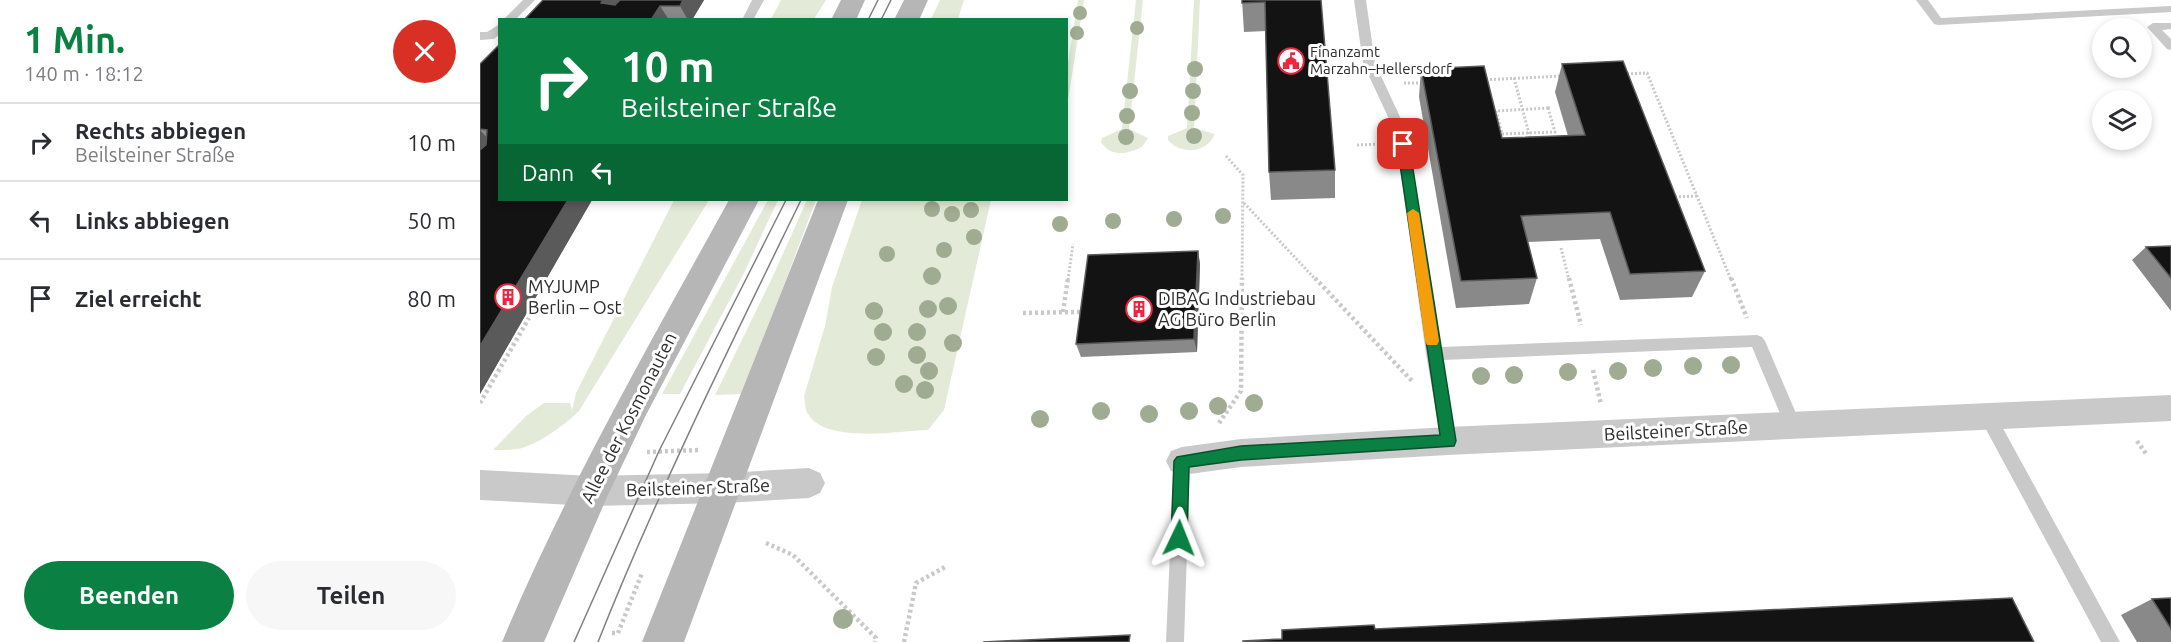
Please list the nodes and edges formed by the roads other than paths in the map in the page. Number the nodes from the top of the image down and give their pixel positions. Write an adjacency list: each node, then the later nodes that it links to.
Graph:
1 (529, 0): 8 (lane)
2 (758, 0): 9 (lane)
3 (854, 0): 10 (main road)
4 (916, 0): 11 (main road)
5 (1360, 0): 18 (lane)
6 (1922, 0): 7 (lane)
7 (2171, 9)
8 (510, 18)
9 (748, 18)
10 (844, 18)
11 (907, 18)
12 (2171, 26): 15 (lane)
13 (498, 29): 14 (lane)
14 (480, 36)
15 (2171, 46)
16 (743, 201): 27 (main road, Allee der Kosmonauten)
17 (833, 201): 26 (main road)
18 (1434, 354): 21 (lane); 22 (lane)
19 (2171, 408): 20 (street, Beilsteiner Straße)
20 (1988, 417): 21 (street, Beilsteiner Straße); 31 (lane)
21 (1793, 425): 22 (street, Beilsteiner Straße)
22 (1448, 441): 23 (street, Beilsteiner Straße)
23 (1182, 461): 30 (lane)
24 (808, 483): 26 (street, Beilsteiner Straße)
25 (480, 485): 27 (street, Beilsteiner Straße)
26 (724, 488): 27 (street, Beilsteiner Straße); 29 (main road)
27 (591, 491): 28 (main road, Allee der Kosmonauten)
28 (523, 642)
29 (663, 642)
30 (1175, 642)
31 (2111, 642)

